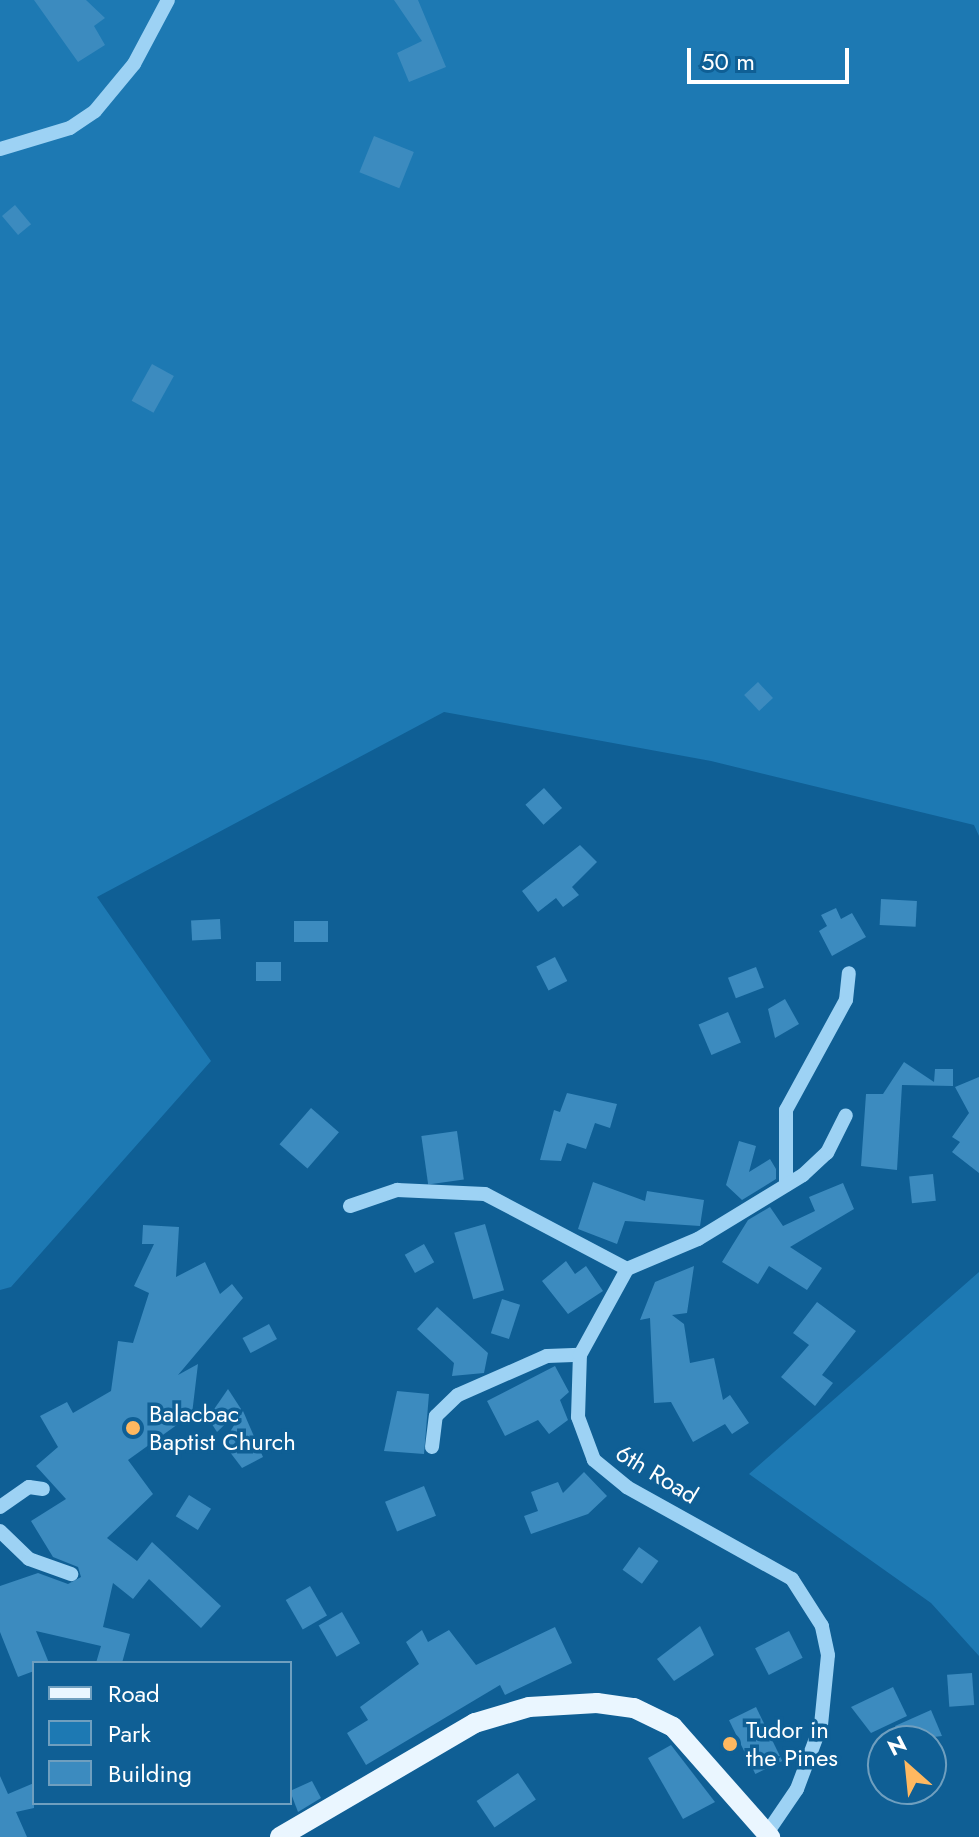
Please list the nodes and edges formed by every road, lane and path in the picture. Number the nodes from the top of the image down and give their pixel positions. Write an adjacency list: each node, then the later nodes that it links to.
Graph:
1 (168, 0): 2 (street)
2 (0, 149)
3 (849, 973): 5 (street)
4 (846, 1115): 5 (street)
5 (786, 1185): 7 (street)
6 (350, 1206): 7 (street)
7 (627, 1269): 8 (street, 6th Road)
8 (580, 1355): 9 (street); 14 (street, 6th Road)
9 (432, 1447)
10 (43, 1489): 11 (street)
11 (0, 1507)
12 (0, 1531): 13 (street)
13 (71, 1574)
14 (769, 1835): 15 (main road)
15 (280, 1837)

